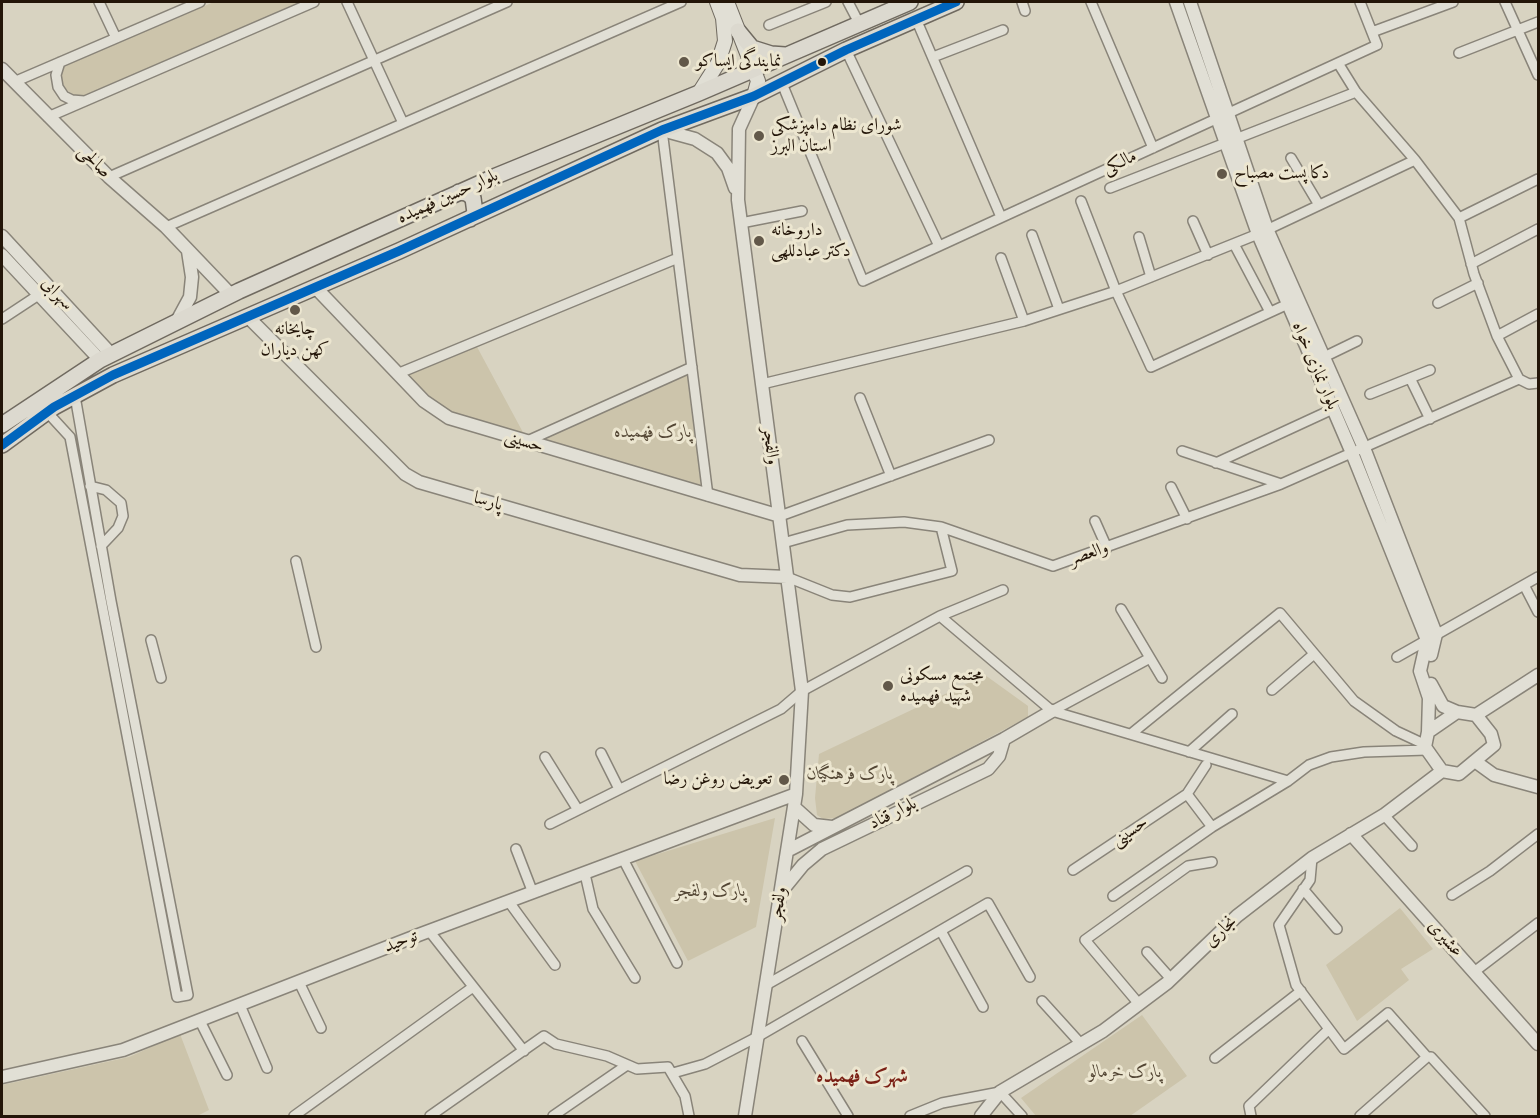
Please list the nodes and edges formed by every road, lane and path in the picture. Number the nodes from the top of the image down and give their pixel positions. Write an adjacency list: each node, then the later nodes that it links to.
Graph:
1 (99, 2): 27 (street)
2 (200, 2): 27 (street)
3 (314, 2): 43 (street)
4 (347, 2): 32 (street)
5 (507, 2): 32 (street)
6 (681, 2): 46 (street)
7 (717, 2): 41 (main road)
8 (727, 2): 25 (main road)
9 (826, 2): 22 (street)
10 (848, 2): 21 (street)
11 (910, 2): 21 (main road, بلوار حسین فهمیده)
12 (956, 2): 19 (main road, بلوار حسین فهمیده)
13 (1091, 2): 49 (street)
14 (1176, 2): 44 (street, بلوار نمازی خواه)
15 (1190, 2): 44 (street, بلوار نمازی خواه)
16 (1360, 2): 26 (street)
17 (1453, 2): 26 (street)
18 (1505, 2): 24 (street)
19 (916, 19): 28 (main road, بلوار حسین فهمیده); 31 (street)
20 (1539, 22): 24 (street)
21 (859, 23): 30 (main road, بلوار حسین فهمیده)
22 (769, 25)
23 (1004, 30): 31 (street)
24 (1520, 30): 29 (street); 37 (street)
25 (738, 31): 30 (main road); 36 (main road)
26 (1372, 32): 34 (street, مالکی)
27 (116, 38): 33 (street)
28 (846, 50): 38 (main road, بلوار حسین فهمیده); 74 (street)
29 (1459, 53)
30 (788, 55): 36 (main road, بلوار حسین فهمیده)
31 (933, 57): 62 (street)
32 (374, 60): 46 (street); 53 (street)
33 (60, 62): 39 (street); 43 (street)
34 (1338, 63): 40 (street); 44 (street, مالکی)
35 (2, 69): 39 (street, صالحی)
36 (754, 70): 41 (main road, بلوار حسین فهمیده); 42 (main road)
37 (1539, 75)
38 (781, 81): 42 (main road, بلوار حسین فهمیده); 74 (street, مالکی)
39 (14, 82): 45 (street, صالحی)
40 (1356, 92): 48 (street); 51 (street)
41 (699, 93): 52 (main road, بلوار حسین فهمیده)
42 (754, 96): 47 (main road, بلوار حسین فهمیده); 57 (street)
43 (86, 101): 45 (street)
44 (1223, 116): 48 (street, بلوار نمازی خواه); 49 (street, مالکی)
45 (48, 117): 53 (street, صالحی)
46 (403, 123): 67 (street)
47 (662, 130): 57 (street); 59 (main road, بلوار حسین فهمیده); 78 (street)
48 (1231, 140): 55 (street); 69 (street, بلوار نمازی خواه)
49 (1153, 148): 62 (street, مالکی)
50 (1292, 158): 60 (street)
51 (1415, 160): 60 (street); 63 (street)
52 (496, 176): 56 (main road, بلوار حسین فهمیده); 59 (main road)
53 (109, 177): 67 (street, صالحی)
54 (1539, 179): 63 (street)
55 (1110, 188)
56 (459, 192): 64 (main road); 86 (main road, بلوار حسین فهمیده)
57 (738, 200): 66 (street, والفجر)
58 (1082, 201): 84 (street)
59 (508, 202): 64 (main road, بلوار حسین فهمیده)
60 (1319, 205): 69 (street)
61 (802, 211): 66 (street)
62 (1001, 218): 74 (street, مالکی)
63 (1458, 218): 80 (street)
64 (470, 219): 83 (main road, بلوار حسین فهمیده)
65 (1193, 221): 77 (street)
66 (741, 223): 106 (street, والفجر)
67 (166, 227): 75 (street, صالحی)
68 (1539, 229): 80 (street)
69 (1263, 231): 73 (street); 88 (street, بلوار نمازی خواه); 99 (street, بلوار نمازی خواه)
70 (1032, 235): 89 (street)
71 (2, 236): 98 (street, سهرابی)
72 (1139, 237): 81 (street)
73 (1234, 244): 77 (street); 90 (street)
74 (939, 246)
75 (188, 251): 86 (street, صالحی); 94 (street)
76 (2, 255): 85 (street, سهرابی)
77 (1208, 255): 81 (street)
78 (678, 258): 100 (street); 102 (street)
79 (1001, 258): 95 (street)
80 (1471, 264): 82 (street)
81 (1151, 277): 84 (street)
82 (1478, 283): 87 (street); 96 (street)
83 (316, 288): 92 (main road, بلوار حسین فهمیده); 102 (street, حسینی)
84 (1116, 291): 89 (street); 90 (street)
85 (40, 294): 93 (street); 98 (street, سهرابی)
86 (231, 295): 94 (main road, بلوار حسین فهمیده)
87 (1438, 303)
88 (1288, 304): 90 (street); 110 (street, بلوار نمازی خواه)
89 (1059, 309): 95 (street)
90 (1270, 312)
91 (1539, 314): 96 (street)
92 (248, 317): 108 (main road, بلوار حسین فهمیده); 133 (street, پارسا)
93 (2, 320)
94 (177, 321): 98 (main road, بلوار حسین فهمیده)
95 (1024, 321): 106 (street)
96 (1497, 336): 104 (street)
97 (1357, 341): 99 (street)
98 (106, 357): 113 (main road, بلوار حسین فهمیده)
99 (1324, 357): 118 (street, بلوار نمازی خواه)
100 (692, 367): 115 (street); 124 (street)
101 (1430, 370): 103 (street)
102 (397, 374): 115 (street, حسینی)
103 (1410, 378): 107 (street); 112 (street)
104 (1519, 379): 105 (street); 112 (street, والعصر)
105 (1539, 383)
106 (762, 384): 125 (street, والفجر)
107 (1370, 394)
108 (75, 396): 111 (main road, بلوار حسین فهمیده); 122 (street)
109 (860, 398): 120 (street)
110 (1333, 409): 118 (street, بلوار نمازی خواه); 119 (street)
111 (48, 413): 116 (main road, بلوار حسین فهمیده); 130 (street)
112 (1430, 419): 118 (street, والعصر)
113 (2, 425)
114 (989, 440): 120 (street)
115 (525, 442): 124 (street, حسینی)
116 (2, 445)
117 (1182, 451): 119 (street)
118 (1358, 451): 121 (street, والعصر); 140 (street, بلوار نمازی خواه)
119 (1216, 463): 121 (street)
120 (891, 476): 125 (street)
121 (1281, 484): 126 (street, والعصر)
122 (90, 486): 130 (street); 130 (street)
123 (1171, 487): 126 (street)
124 (708, 496): 125 (street, حسینی)
125 (780, 516): 129 (street, والفجر)
126 (1187, 519): 131 (street, والعصر)
127 (1095, 521): 131 (street)
128 (941, 527): 129 (street, والعصر); 131 (street, والعصر); 133 (street)
129 (783, 543): 133 (street, والفجر)
130 (101, 546)
131 (1107, 548)
132 (296, 561): 142 (street)
133 (787, 577): 150 (street, والفجر)
134 (1539, 577): 135 (street)
135 (1524, 585): 138 (street); 140 (street)
136 (1003, 590): 139 (street)
137 (1121, 609): 145 (street)
138 (1539, 612)
139 (940, 616): 150 (street); 151 (street)
140 (1431, 637): 144 (street); 152 (street); 155 (street)
141 (151, 640): 147 (street)
142 (316, 647)
143 (1314, 654): 149 (street); 156 (street); 158 (street)
144 (1397, 657)
145 (1150, 658): 148 (street); 151 (street)
146 (1539, 675): 154 (street)
147 (161, 678)
148 (1162, 678)
149 (1272, 690)
150 (802, 692): 167 (street); 169 (street, ولفجر)
151 (1052, 711): 156 (street); 157 (street, بلوار قناد)
152 (1457, 712): 154 (street); 155 (street)
153 (1232, 714): 159 (street)
154 (1476, 715): 162 (street)
155 (1428, 732): 158 (street)
156 (1131, 734): 159 (street)
157 (1004, 739): 173 (street, بلوار قناد); 188 (street, بلوار قناد)
158 (1426, 748): 164 (street); 165 (street)
159 (1189, 752): 165 (street)
160 (601, 753): 167 (street)
161 (545, 757): 170 (street)
162 (1476, 762): 164 (street); 166 (street)
163 (1206, 765): 168 (street)
164 (1442, 771): 171 (street, نجاری)
165 (1288, 781): 174 (street)
166 (1539, 787)
167 (619, 789): 170 (street)
168 (1187, 794): 174 (street); 183 (street, حسینی)
169 (795, 800): 173 (street); 179 (street, ولفجر); 181 (street, توحید)
170 (578, 810): 172 (street)
171 (1384, 816): 175 (street, نجاری); 177 (street)
172 (550, 824)
173 (834, 827): 179 (street, بلوار قناد)
174 (1212, 827): 190 (street)
175 (1351, 834): 180 (street, نجاری); 199 (street, عشیری)
176 (1539, 834): 189 (street)
177 (1412, 846)
178 (516, 849): 187 (street)
179 (787, 851): 188 (street, ولفجر)
180 (1312, 858): 186 (street); 202 (street, نجاری)
181 (623, 859): 185 (street, توحید); 197 (street)
182 (1212, 862): 208 (street)
183 (1073, 870)
184 (967, 871): 204 (street)
185 (585, 874): 187 (street, توحید); 201 (street)
186 (1303, 889): 193 (street); 206 (street)
187 (532, 893): 191 (street, توحید)
188 (780, 893): 204 (street, ولفجر)
189 (1452, 895)
190 (1113, 896)
191 (509, 902): 195 (street, توحید); 198 (street)
192 (1539, 923): 199 (street)
193 (1337, 929)
194 (941, 931): 200 (street); 210 (street); 214 (street)
195 (430, 932): 203 (street, توحید); 205 (street)
196 (1147, 952): 202 (street)
197 (677, 963)
198 (555, 965)
199 (1474, 972): 217 (street, عشیری)
200 (1030, 977)
201 (635, 978)
202 (1171, 979): 208 (street, نجاری)
203 (299, 982): 209 (street, توحید); 212 (street)
204 (766, 985): 214 (street, ولفجر)
205 (473, 987): 218 (street); 227 (street)
206 (1301, 991): 213 (street); 220 (street)
207 (1041, 1001): 216 (street)
208 (1139, 1004): 216 (street, نجاری)
209 (240, 1005): 211 (street, توحید); 222 (street)
210 (982, 1006)
211 (200, 1021): 224 (street); 225 (street, توحید)
212 (321, 1028)
213 (1328, 1030): 219 (street); 236 (street)
214 (757, 1037): 223 (street); 231 (street, ولفجر)
215 (802, 1041): 232 (street)
216 (1081, 1044): 226 (street, نجاری)
217 (1539, 1044)
218 (524, 1051): 221 (street); 228 (street)
219 (1427, 1057): 237 (street); 238 (street)
220 (1215, 1058)
221 (627, 1065): 223 (street); 229 (street)
222 (267, 1068)
223 (673, 1073): 230 (street)
224 (227, 1075)
225 (2, 1077)
226 (1000, 1092): 233 (street, نجاری); 234 (street, نجاری); 235 (street)
227 (294, 1116)
228 (430, 1116)
229 (553, 1116)
230 (688, 1116)
231 (745, 1116)
232 (848, 1116)
233 (910, 1116)
234 (981, 1116)
235 (1022, 1116)
236 (1251, 1116)
237 (1360, 1116)
238 (1485, 1116)

